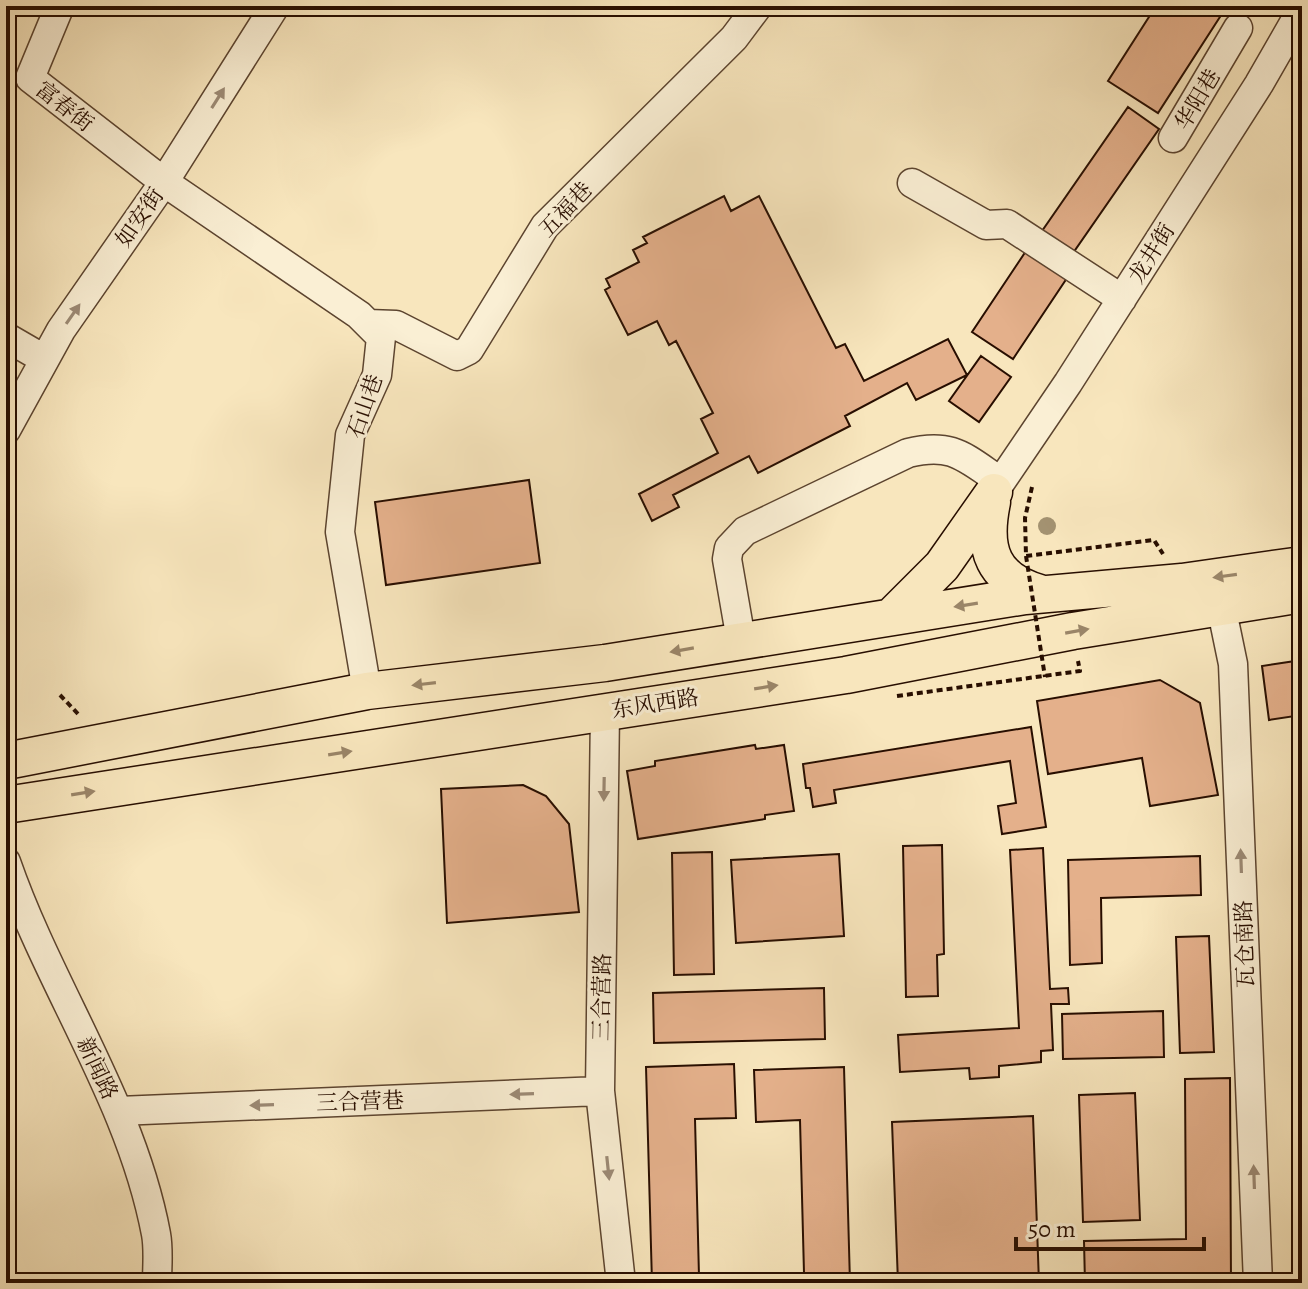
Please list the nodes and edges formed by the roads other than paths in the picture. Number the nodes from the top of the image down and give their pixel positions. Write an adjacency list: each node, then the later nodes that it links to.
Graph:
1 (56, 6): 10 (street, 富春街)
2 (275, 6): 10 (street, 如安街, one-way to 2)
3 (758, 6): 13 (street, 五福巷)
4 (1296, 6): 5 (street)
5 (1302, 9): 8 (street, 龙井街)
6 (1238, 28): 7 (street, 华阳巷)
7 (1220, 61): 8 (street, 华阳巷); 9 (street, 华阳巷)
8 (1259, 84): 12 (street, 龙井街)
9 (1173, 138)
10 (164, 182): 13 (street); 15 (street, 如安街, one-way to 10)
11 (912, 183): 12 (street)
12 (1122, 299): 17 (street, 龙井街)
13 (368, 324): 24 (street, 石山巷)
14 (6, 337): 15 (street)
15 (44, 359): 16 (street, 如安街)
16 (6, 430)
17 (997, 487): 19 (main road); 22 (main road); 23 (street)
18 (1302, 565): 19 (main road, one-way to 19)
19 (1043, 594): 22 (main road, one-way to 22)
20 (1302, 594): 21 (main road, 东风西路)
21 (1221, 606): 25 (main road, 东风西路, one-way to 21); 33 (street, 瓦仓南路, one-way to 21)
22 (892, 616): 23 (main road)
23 (741, 640): 24 (main road, one-way to 24)
24 (367, 691): 26 (main road)
25 (605, 711): 27 (main road, 东风西路, one-way to 25); 29 (street, 三合营路, one-way to 29)
26 (6, 761)
27 (6, 805)
28 (6, 862): 30 (street, 新闻路)
29 (600, 1091): 30 (street, 三合营巷, one-way to 30); 32 (street, 三合营路, one-way to 32)
30 (119, 1111): 31 (street, 新闻路)
31 (157, 1283)
32 (621, 1283)
33 (1258, 1283)

